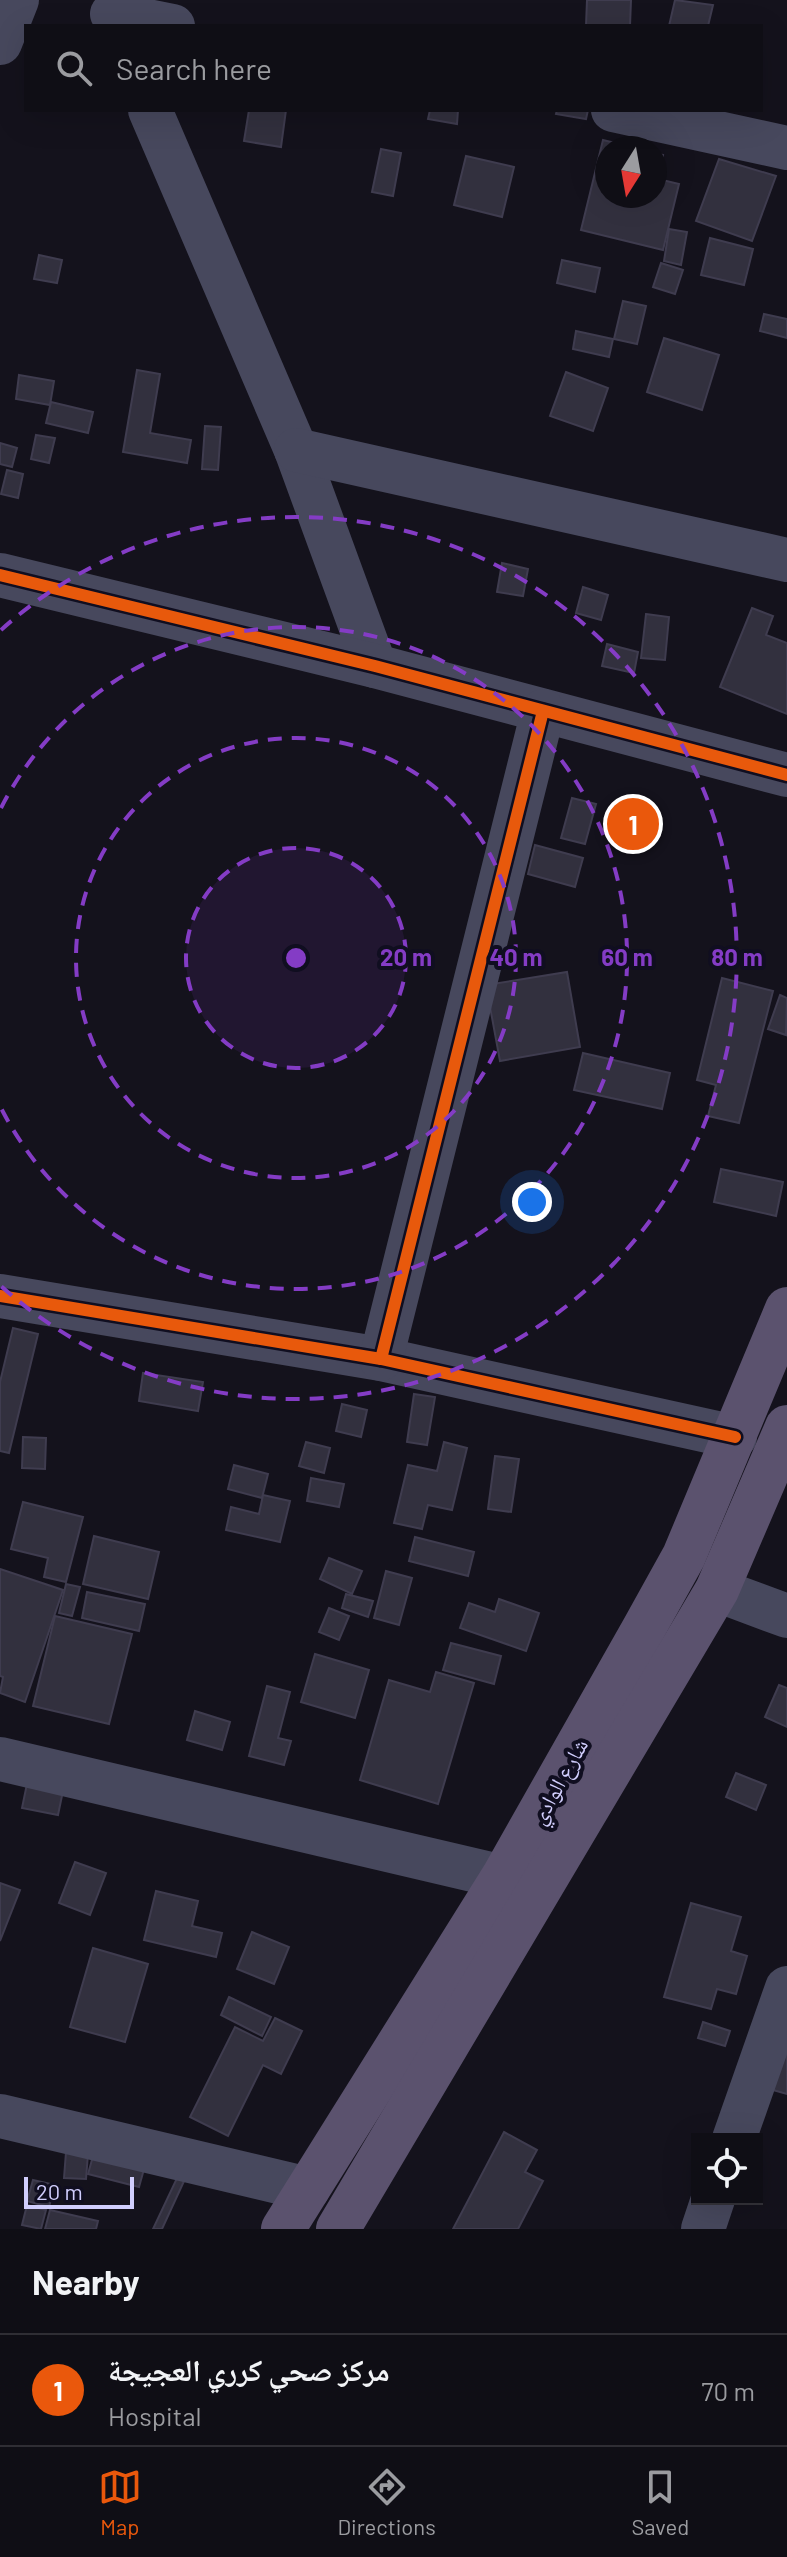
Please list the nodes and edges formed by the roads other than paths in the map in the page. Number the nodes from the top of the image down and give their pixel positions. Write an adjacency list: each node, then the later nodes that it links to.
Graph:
1 (17, 0): 4 (street)
2 (105, 13): 3 (street)
3 (163, 24)
4 (0, 43)
5 (151, 112): 8 (street)
6 (622, 112): 7 (street)
7 (787, 148)
8 (296, 450): 9 (street); 11 (street)
9 (787, 560)
10 (0, 575): 11 (street)
11 (375, 666): 12 (street)
12 (543, 711): 13 (street); 16 (street)
13 (787, 775)
14 (0, 1296): 16 (street)
15 (787, 1309): 18 (main road, شارع الوادي)
16 (381, 1359): 18 (street)
17 (787, 1427): 19 (main road, شارع الوادي)
18 (735, 1437): 22 (main road, شارع الوادي)
19 (717, 1590): 20 (street); 29 (main road, شارع الوادي)
20 (787, 1616)
21 (0, 1759): 22 (street)
22 (503, 1877): 26 (main road, شارع الوادي)
23 (787, 1988): 25 (street)
24 (0, 2116): 26 (street)
25 (736, 2133)
26 (308, 2189): 28 (main road, شارع الوادي)
27 (711, 2205): 30 (street)
28 (283, 2229)
29 (338, 2229)
30 (703, 2229)

